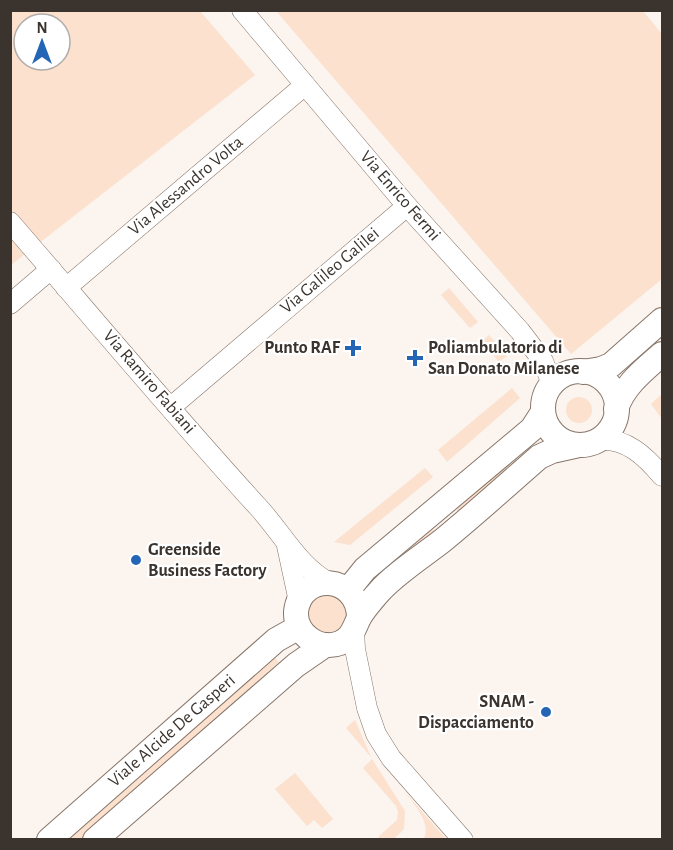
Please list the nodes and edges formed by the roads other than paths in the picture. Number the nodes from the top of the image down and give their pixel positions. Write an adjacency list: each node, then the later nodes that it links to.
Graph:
1 (242, 10): 2 (street, Via Enrico Fermi)
2 (305, 85): 3 (street, Via Enrico Fermi); 6 (street, Via Alessandro Volta)
3 (406, 206): 11 (street, Via Enrico Fermi); 12 (street, Via Galileo Galilei)
4 (10, 222): 5 (street, Via Ramiro Fabiani)
5 (51, 269): 6 (street, Via Ramiro Fabiani); 7 (street)
6 (66, 288): 12 (street, Via Ramiro Fabiani)
7 (10, 304)
8 (663, 320): 10 (street)
9 (663, 354): 13 (street)
10 (583, 372): 11 (street); 13 (street)
11 (552, 384): 14 (street)
12 (171, 407): 19 (street, Via Ramiro Fabiani)
13 (616, 409): 15 (street)
14 (543, 412): 15 (street); 17 (street, Viale Alcide De Gasperi)
15 (589, 442): 16 (street); 18 (street, Viale Alcide De Gasperi)
16 (663, 476)
17 (442, 506): 18 (street); 20 (street, Viale Alcide De Gasperi)
18 (459, 526): 22 (street, Viale Alcide De Gasperi)
19 (286, 543): 20 (street, Via Ramiro Fabiani); 21 (street, Via Ramiro Fabiani)
20 (339, 586): 21 (street, Viale Alcide De Gasperi); 22 (street)
21 (298, 619): 22 (street); 23 (street, Viale Alcide De Gasperi)
22 (347, 637): 24 (street, Viale Alcide De Gasperi); 25 (street)
23 (49, 840)
24 (95, 840)
25 (463, 840)

